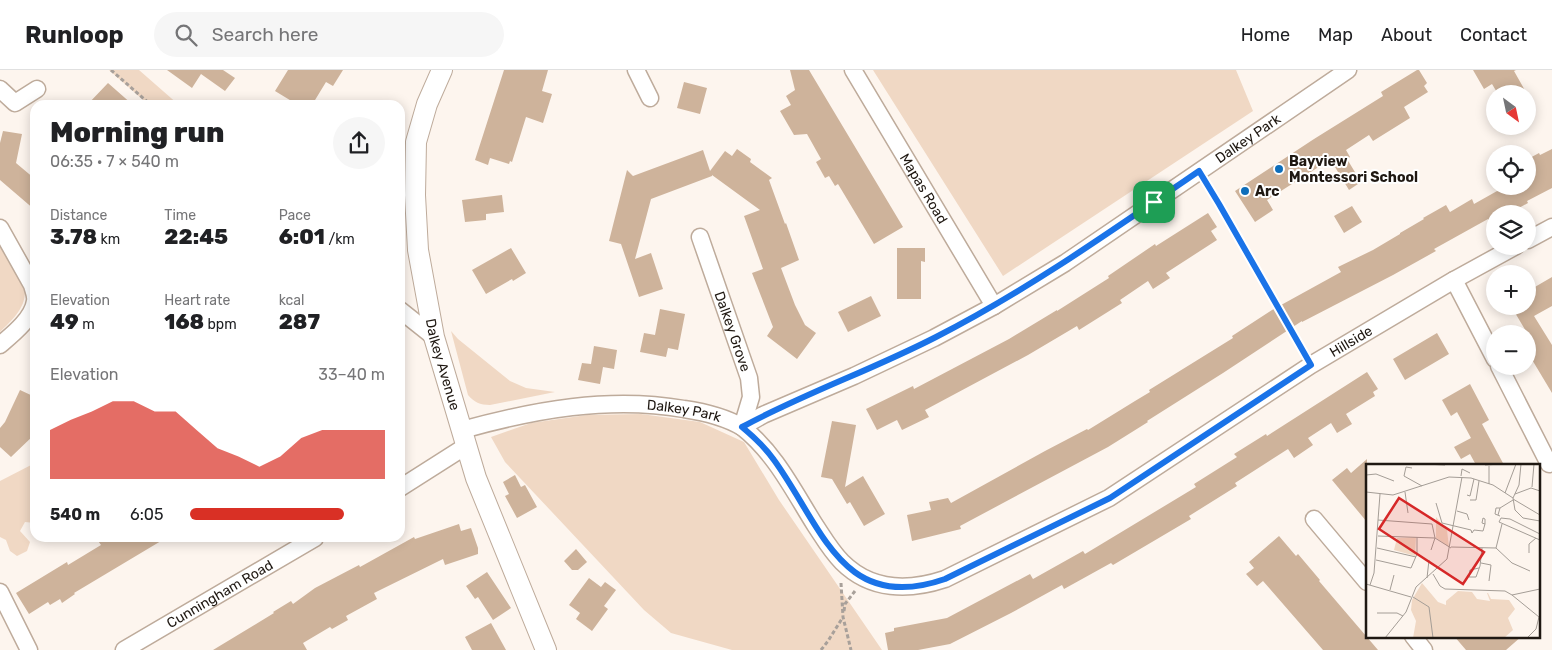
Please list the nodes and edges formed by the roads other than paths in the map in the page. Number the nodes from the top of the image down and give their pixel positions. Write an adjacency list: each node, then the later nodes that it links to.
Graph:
1 (442, 70): 18 (street, Dalkey Avenue)
2 (636, 70): 7 (street)
3 (853, 70): 15 (street, Mapas Road)
4 (1348, 70): 15 (street, Dalkey Park)
5 (0, 88): 6 (street)
6 (36, 88)
7 (650, 98)
8 (1552, 227): 10 (street)
9 (0, 228): 14 (street)
10 (1536, 236)
11 (700, 237): 22 (street, Dalkey Grove)
12 (1500, 255): 13 (street, Hillside)
13 (1454, 280): 19 (street); 22 (street, Hillside)
14 (30, 281)
15 (994, 306): 22 (street, Dalkey Park)
16 (30, 313): 20 (street)
17 (405, 314): 18 (street)
18 (434, 337): 23 (street, Dalkey Avenue)
19 (1486, 342)
20 (0, 344)
21 (1503, 375): 24 (street)
22 (742, 427): 23 (street, Dalkey Park)
23 (464, 438): 25 (street); 33 (street, Dalkey Avenue)
24 (1549, 464)
25 (405, 484)
26 (1314, 519): 28 (street)
27 (309, 542): 32 (street, Cunningham Road)
28 (1366, 581)
29 (0, 592): 31 (street)
30 (1415, 638): 34 (street)
31 (29, 650)
32 (124, 650)
33 (546, 650)
34 (1424, 650)

